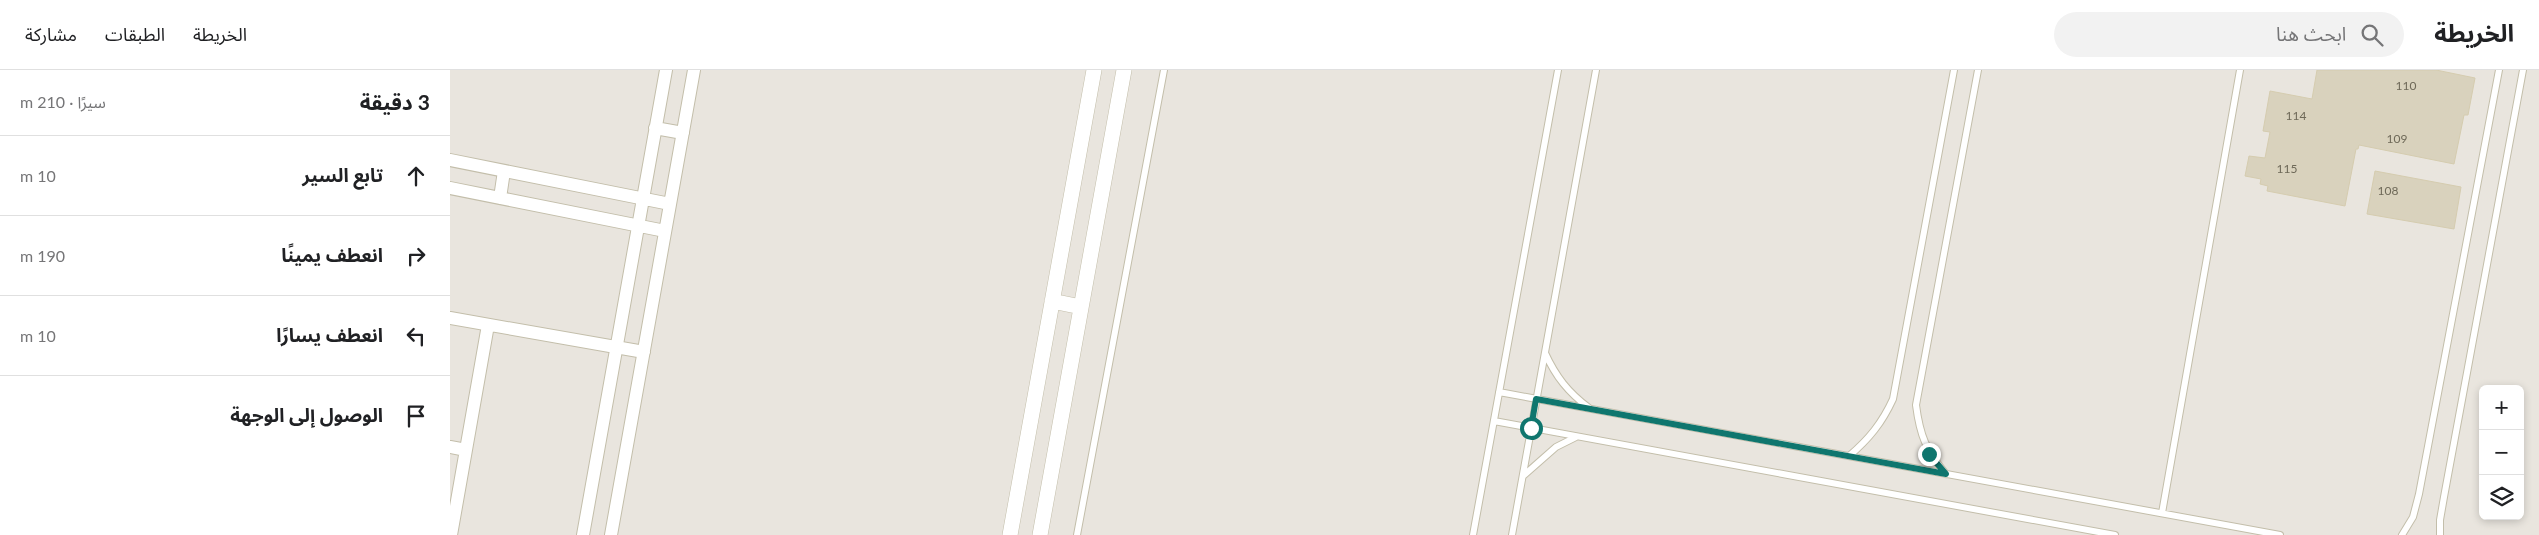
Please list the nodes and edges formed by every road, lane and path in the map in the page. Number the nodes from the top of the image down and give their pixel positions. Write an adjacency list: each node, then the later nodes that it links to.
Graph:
1 (666, 70): 13 (street)
2 (694, 70): 14 (street)
3 (1094, 70): 23 (street)
4 (1124, 70): 24 (street)
5 (1164, 70): 47 (lane)
6 (1558, 70): 30 (lane)
7 (1596, 70): 29 (lane)
8 (1954, 70): 38 (lane)
9 (1978, 70): 39 (lane)
10 (2240, 70): 41 (lane)
11 (2499, 70): 52 (lane)
12 (2523, 70): 53 (lane)
13 (656, 128): 14 (street); 19 (street)
14 (683, 133): 20 (street)
15 (450, 160): 16 (street)
16 (504, 171): 18 (street); 19 (street)
17 (450, 188): 18 (street)
18 (500, 198): 21 (street)
19 (643, 199): 20 (street); 21 (street)
20 (670, 204): 22 (street)
21 (638, 226): 22 (street); 27 (street)
22 (665, 231): 28 (street)
23 (1052, 302): 24 (street); 45 (street)
24 (1080, 306): 46 (street)
25 (450, 318): 26 (street)
26 (488, 325): 27 (street); 37 (street)
27 (616, 347): 28 (street); 43 (street)
28 (644, 352): 44 (street)
29 (1545, 353): 31 (lane); 32 (lane)
30 (1499, 392): 31 (lane); 33 (lane)
31 (1536, 399): 32 (lane); 34 (lane)
32 (1590, 409): 38 (lane)
33 (1494, 421): 34 (lane); 48 (lane)
34 (1531, 428): 35 (lane); 40 (lane)
35 (1576, 437): 40 (lane); 50 (lane)
36 (450, 447): 37 (street)
37 (466, 450): 42 (street)
38 (1850, 456): 39 (lane)
39 (1946, 474): 41 (lane)
40 (1522, 477): 49 (lane)
41 (2162, 513): 51 (lane)
42 (451, 535)
43 (583, 535)
44 (611, 535)
45 (1010, 535)
46 (1040, 535)
47 (1077, 535)
48 (1473, 535)
49 (1512, 535)
50 (2115, 535)
51 (2280, 535)
52 (2402, 535)
53 (2440, 535)

